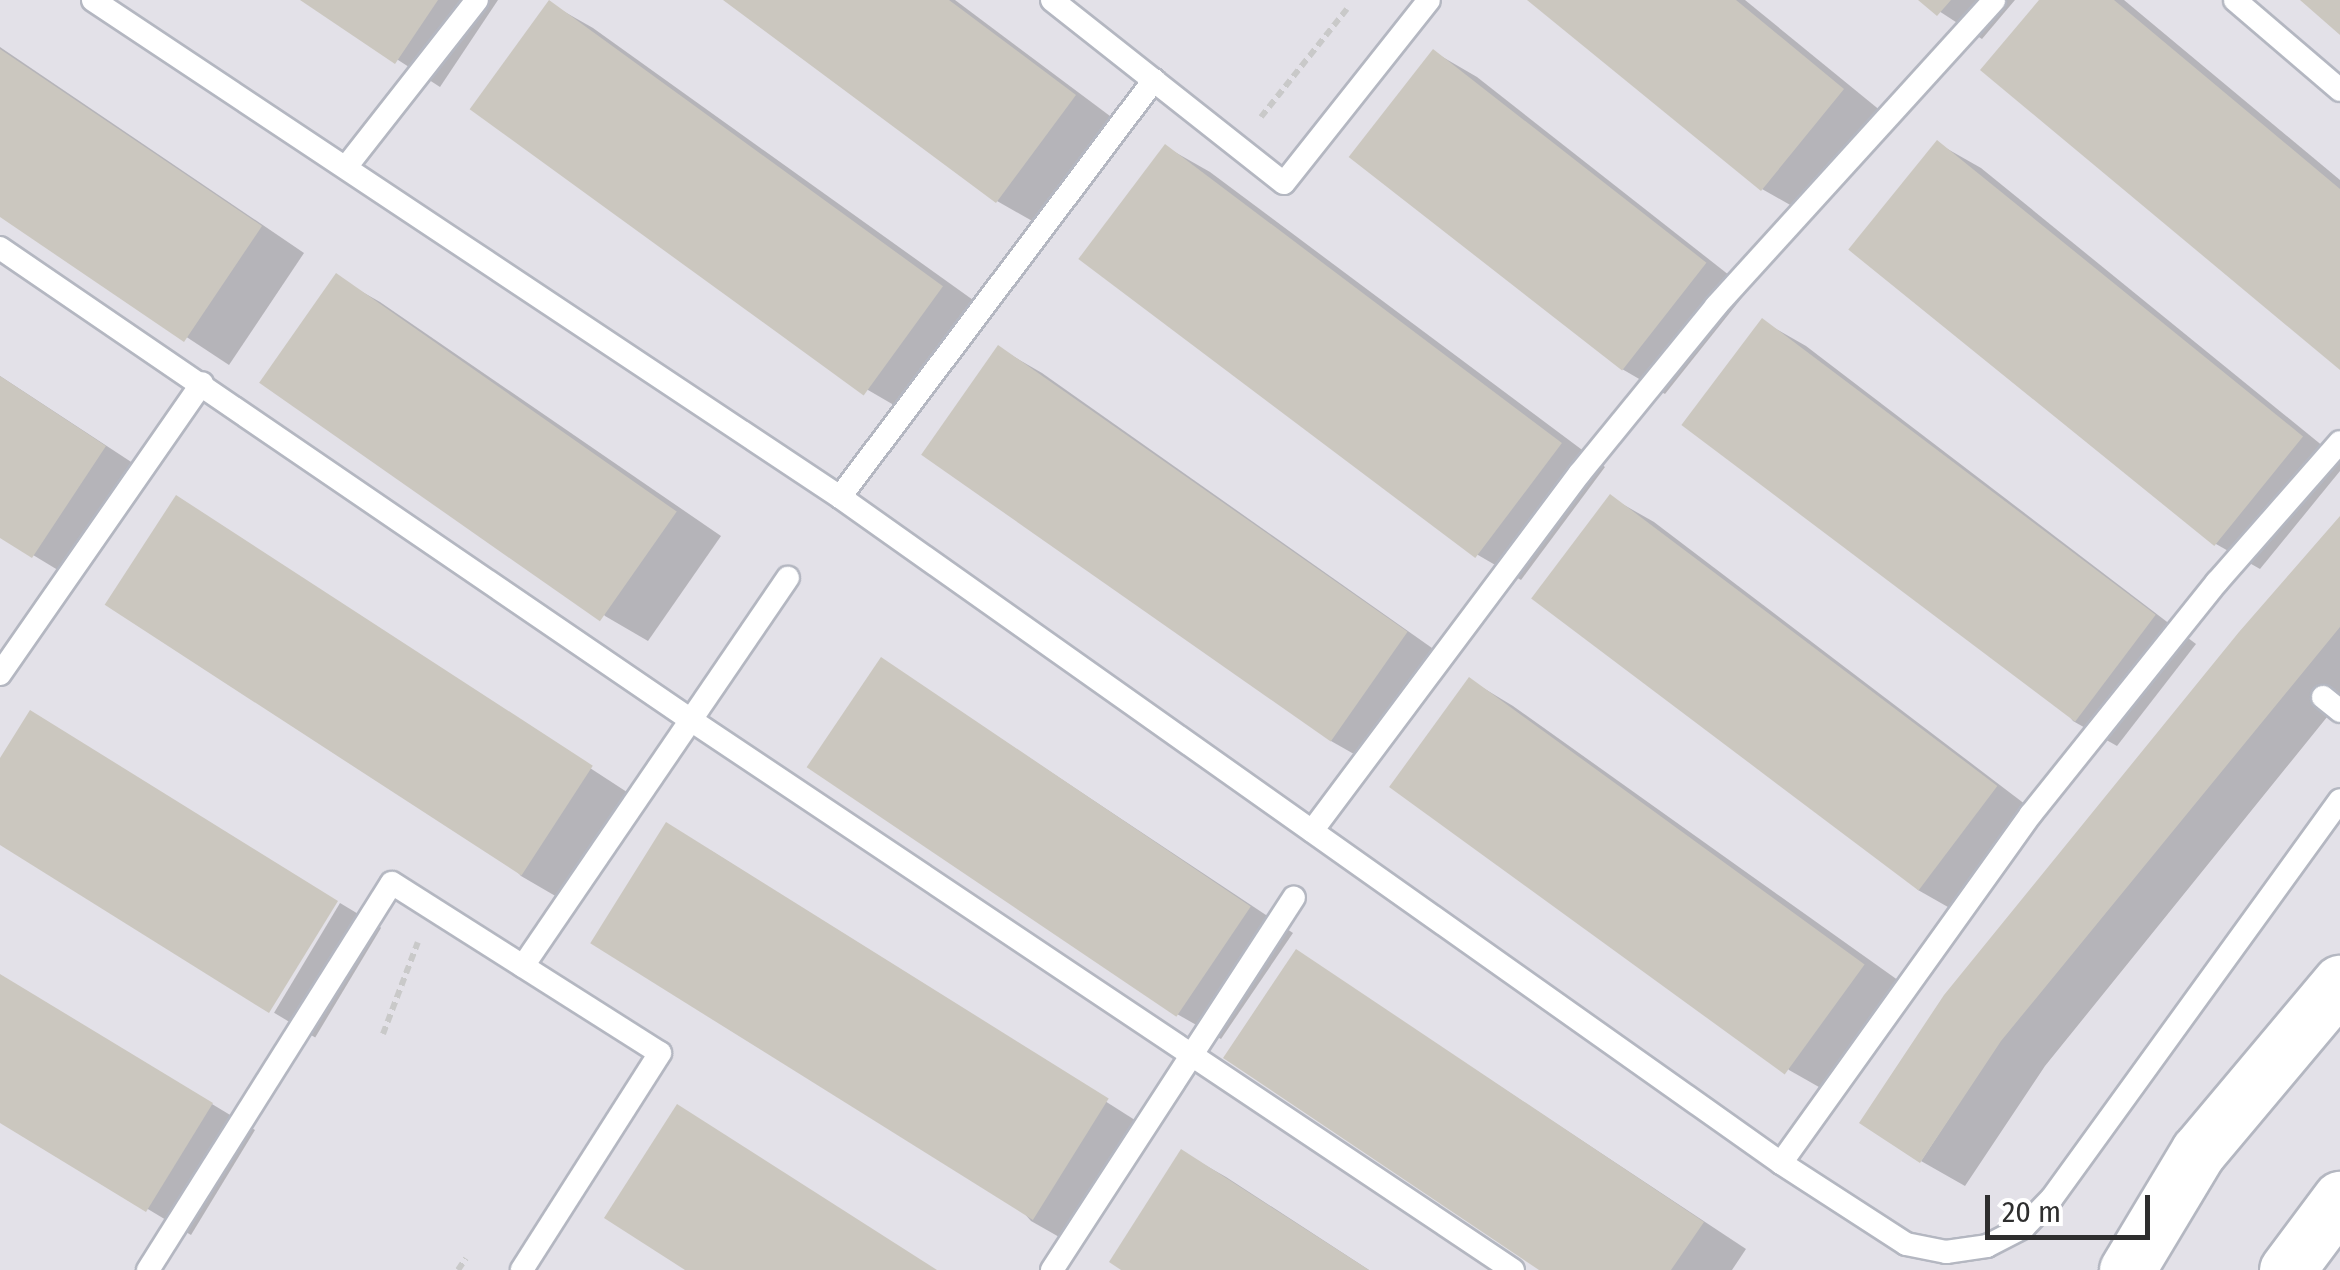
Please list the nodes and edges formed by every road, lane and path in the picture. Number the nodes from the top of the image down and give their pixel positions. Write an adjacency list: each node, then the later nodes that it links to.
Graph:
1 (93, 0): 11 (lane)
2 (478, 0): 11 (lane)
3 (1052, 0): 8 (lane)
4 (1429, 0): 10 (lane)
5 (1994, 0): 20 (lane)
6 (2235, 0): 9 (lane)
7 (1347, 9): 10 (path)
8 (1154, 80): 10 (lane); 15 (lane)
9 (2340, 90)
10 (1237, 146)
11 (346, 167): 15 (lane)
12 (0, 248): 13 (lane)
13 (202, 383): 17 (lane); 18 (lane)
14 (2340, 442): 27 (lane)
15 (840, 496): 20 (lane)
16 (788, 578): 18 (lane)
17 (0, 674)
18 (691, 720): 23 (lane); 26 (lane)
19 (2340, 800): 27 (lane)
20 (1312, 832): 27 (lane)
21 (1294, 898): 26 (lane)
22 (431, 908): 23 (lane); 25 (path); 30 (lane)
23 (523, 966): 32 (lane)
24 (2340, 983): 35 (street)
25 (383, 1034)
26 (1193, 1059): 33 (lane); 34 (lane)
27 (1780, 1163)
28 (2340, 1199): 36 (street)
29 (466, 1258): 31 (path)
30 (148, 1270)
31 (458, 1270)
32 (522, 1270)
33 (1052, 1270)
34 (1512, 1270)
35 (2127, 1270)
36 (2287, 1270)

